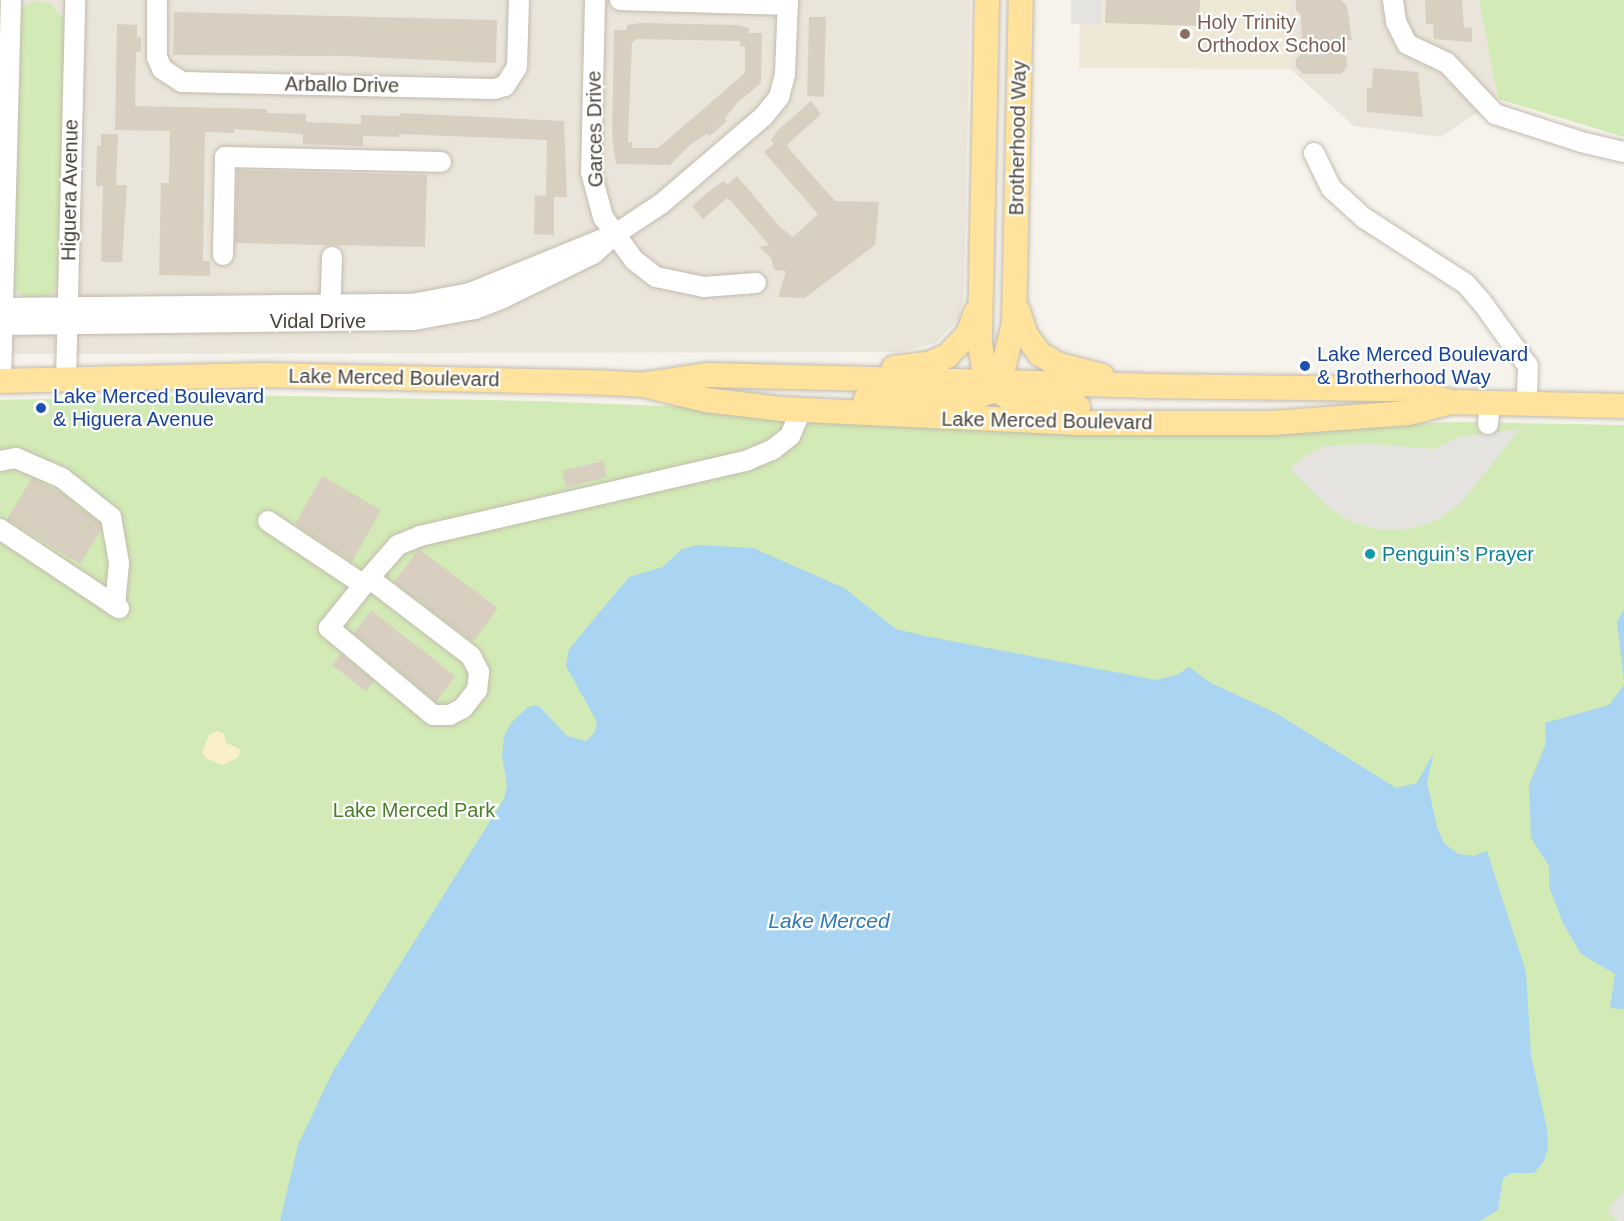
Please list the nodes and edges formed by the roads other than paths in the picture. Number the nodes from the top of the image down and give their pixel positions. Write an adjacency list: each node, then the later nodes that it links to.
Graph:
1 (11, 0): 20 (street)
2 (75, 0): 22 (street, Higuera Avenue)
3 (157, 0): 4 (street, Arballo Drive)
4 (519, 0)
5 (595, 0): 14 (street, Garces Drive)
6 (620, 0): 10 (street)
7 (987, 0): 17 (main road, Brotherhood Way)
8 (1021, 0): 18 (main road, Brotherhood Way)
9 (1393, 0): 11 (street)
10 (788, 2): 14 (street, Vidal Drive)
11 (1624, 152)
12 (1314, 153): 32 (street)
13 (441, 162): 15 (street)
14 (614, 235): 19 (street, Garces Drive); 21 (street, Vidal Drive)
15 (223, 255)
16 (332, 257): 21 (street)
17 (981, 277): 24 (main road); 28 (main road)
18 (1015, 277): 28 (main road); 29 (main road)
19 (756, 283)
20 (2, 285): 23 (street)
21 (330, 312): 22 (street, Vidal Drive)
22 (68, 315): 23 (street, Vidal Drive); 25 (street, Higuera Avenue)
23 (1, 317): 26 (street)
24 (796, 378): 27 (main road, Lake Merced Boulevard); 28 (main road, Lake Merced Boulevard)
25 (66, 380): 26 (main road, Lake Merced Boulevard); 27 (main road, Lake Merced Boulevard)
26 (0, 381)
27 (644, 385): 30 (main road, Lake Merced Boulevard)
28 (993, 385): 29 (main road, Lake Merced Boulevard); 30 (main road); 35 (main road)
29 (1145, 386): 31 (main road, Lake Merced Boulevard)
30 (738, 402): 34 (main road, Lake Merced Boulevard)
31 (1451, 402): 32 (main road, Lake Merced Boulevard); 35 (main road, Lake Merced Boulevard)
32 (1527, 404): 33 (main road, Lake Merced Boulevard)
33 (1624, 406)
34 (801, 410): 35 (main road, Lake Merced Boulevard); 39 (street)
35 (1408, 413)
36 (0, 460): 38 (street)
37 (268, 521): 39 (street)
38 (0, 528)
39 (366, 582): 39 (street)

